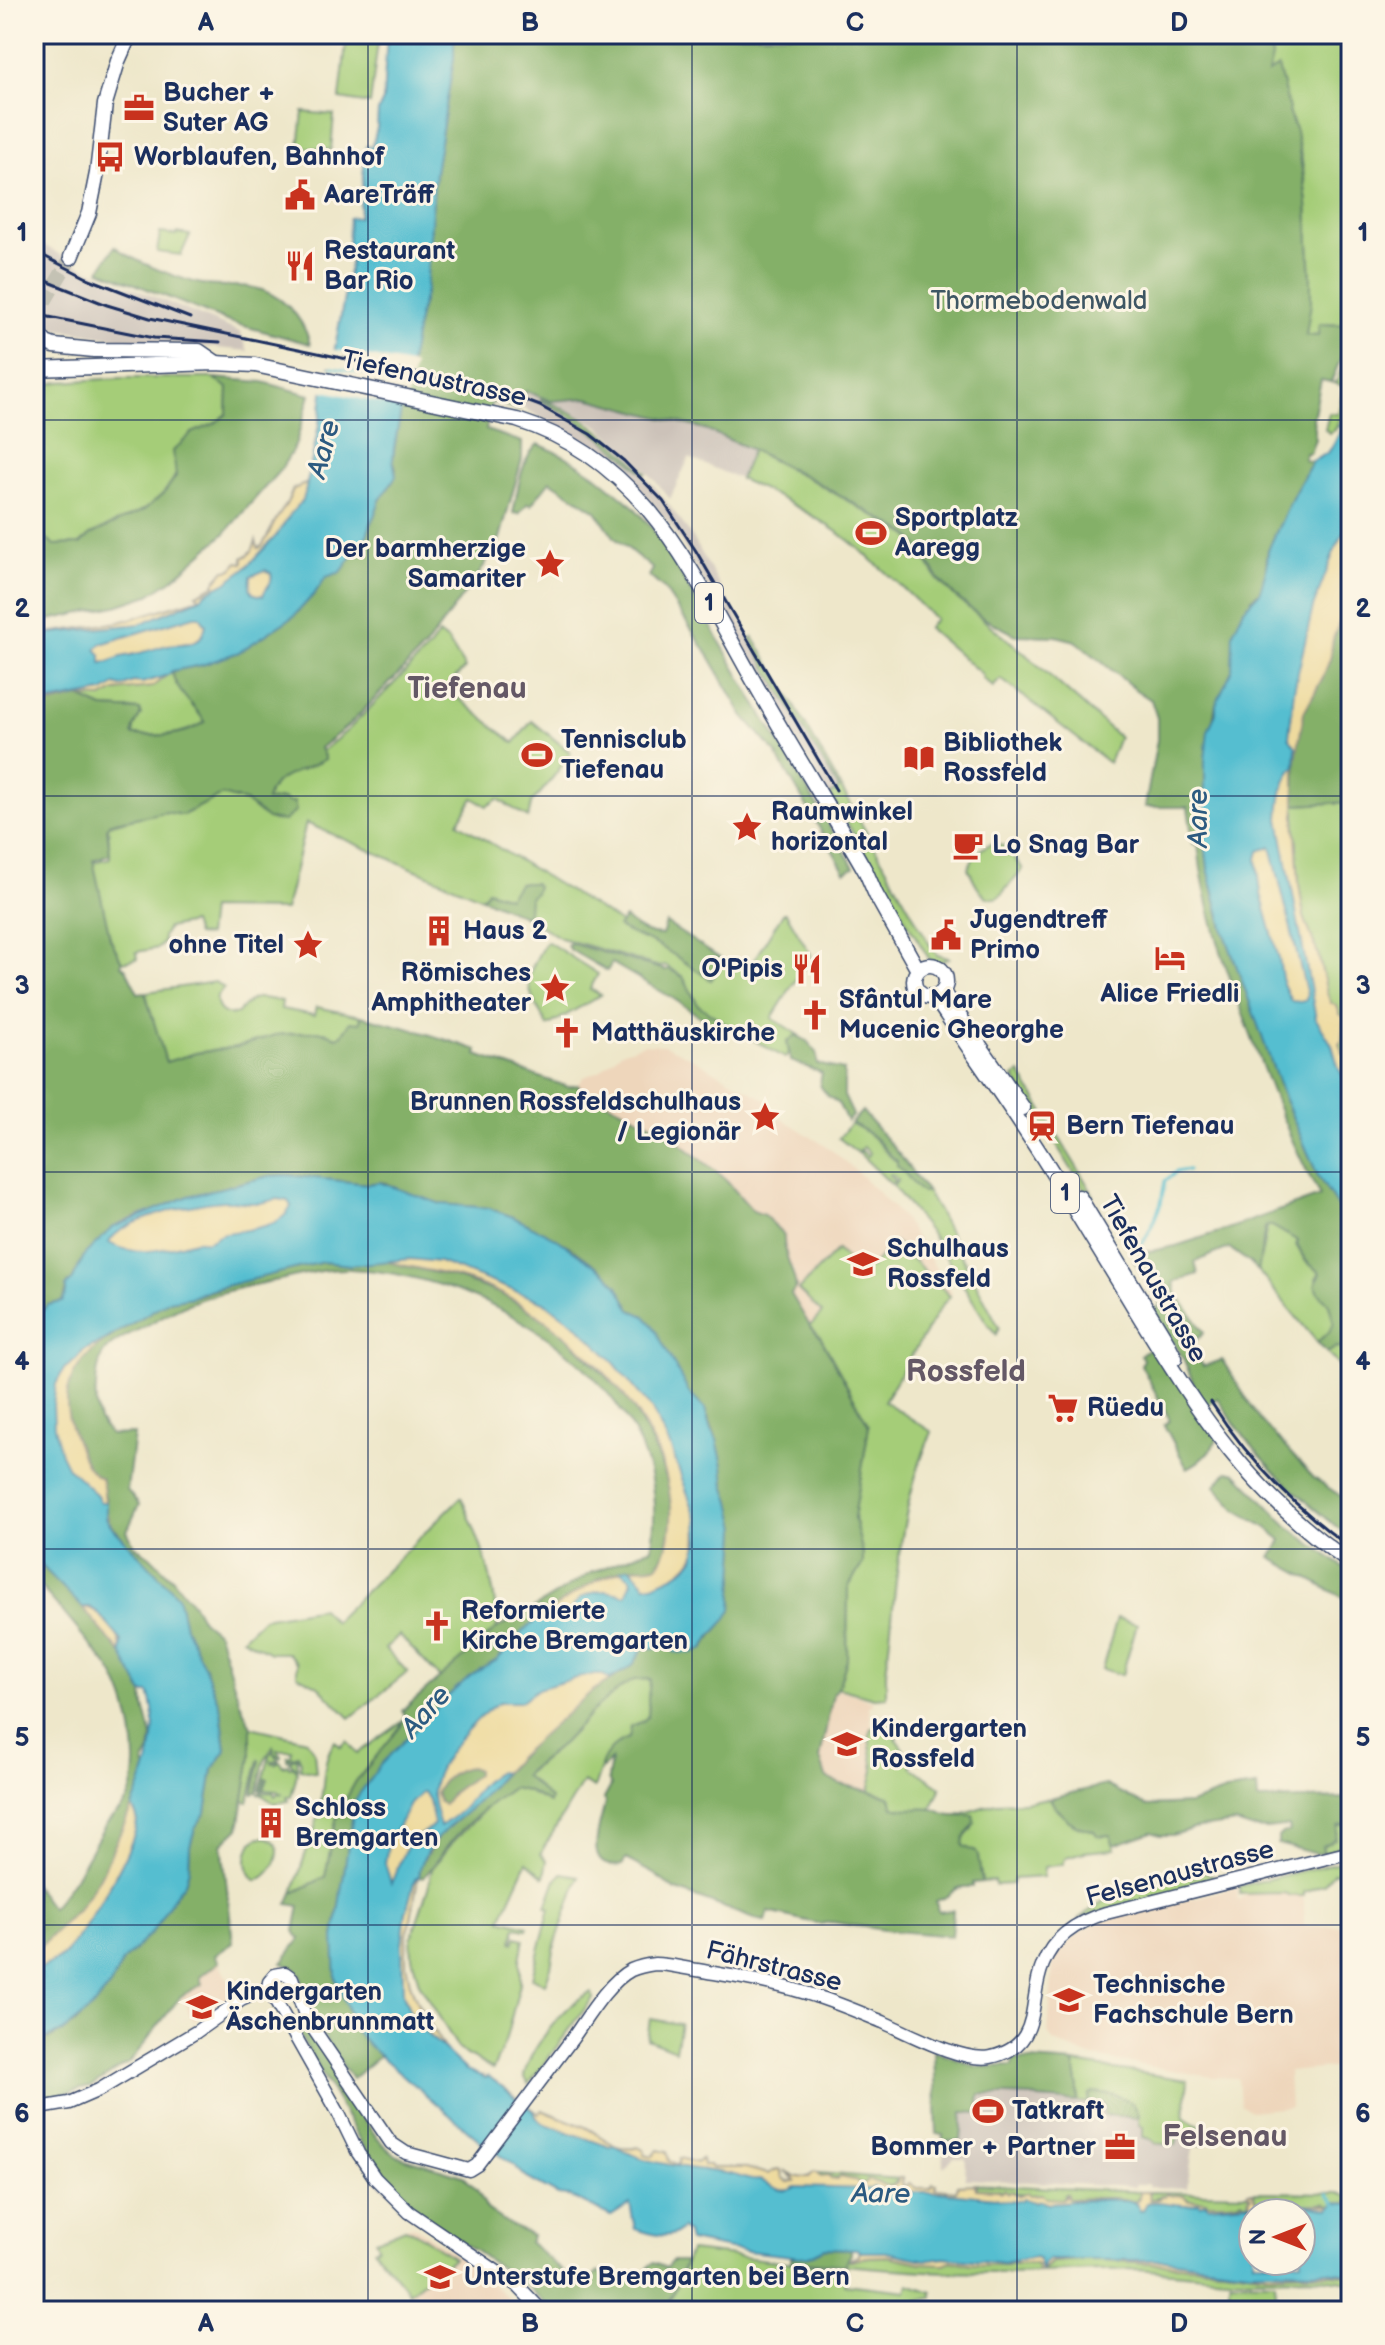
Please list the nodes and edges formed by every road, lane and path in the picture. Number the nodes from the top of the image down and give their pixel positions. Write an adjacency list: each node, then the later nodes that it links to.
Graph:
1 (130, 34): 2 (main road)
2 (71, 257)
3 (34, 329): 4 (main road)
4 (215, 363): 5 (main road, Tiefenaustrasse / 1); 6 (main road, Tiefenaustrasse / 1)
5 (34, 369)
6 (922, 968): 7 (main road); 7 (main road)
7 (938, 993): 8 (main road, Tiefenaustrasse / 1)
8 (1351, 1563)
9 (1351, 1852): 11 (street, Felsenaustrasse)
10 (268, 1988): 11 (street, Fährstrasse); 12 (street); 13 (street)
11 (1033, 2016)
12 (34, 2109)
13 (542, 2311)

